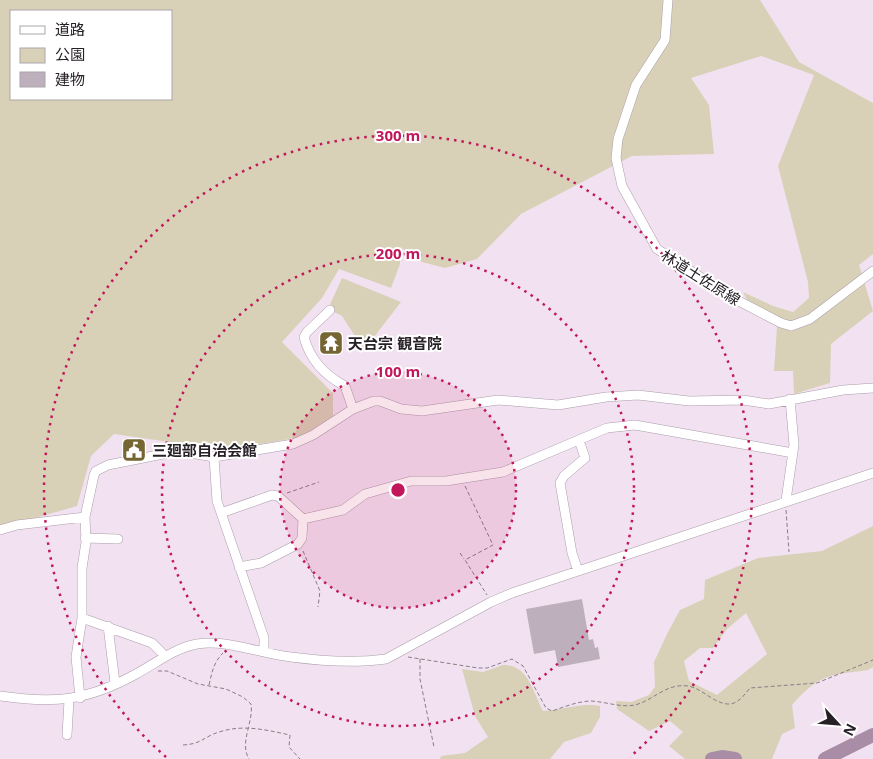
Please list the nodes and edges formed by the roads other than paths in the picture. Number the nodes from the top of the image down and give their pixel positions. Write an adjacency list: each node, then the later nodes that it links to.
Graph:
1 (668, 0): 2 (street, 林道土佐原線)
2 (873, 271)
3 (330, 310): 6 (street)
4 (873, 388): 5 (street)
5 (790, 400): 6 (street); 8 (street)
6 (353, 409): 9 (street)
7 (579, 440): 8 (street); 14 (street); 19 (street)
8 (793, 453): 11 (street)
9 (214, 458): 12 (street); 13 (street)
10 (873, 473): 11 (street)
11 (786, 500): 19 (street)
12 (222, 513): 14 (street); 18 (street)
13 (85, 517): 15 (street); 16 (street)
14 (303, 519): 18 (street)
15 (0, 530)
16 (86, 538): 17 (street); 20 (street)
17 (118, 539)
18 (239, 567): 22 (street)
19 (578, 571): 22 (street)
20 (82, 618): 21 (street); 26 (street)
21 (108, 626): 23 (street); 24 (street)
22 (264, 652): 23 (street)
23 (165, 656): 24 (street)
24 (115, 683): 26 (street)
25 (0, 696): 27 (street)
26 (80, 698): 27 (street)
27 (69, 700): 28 (street)
28 (67, 735)

